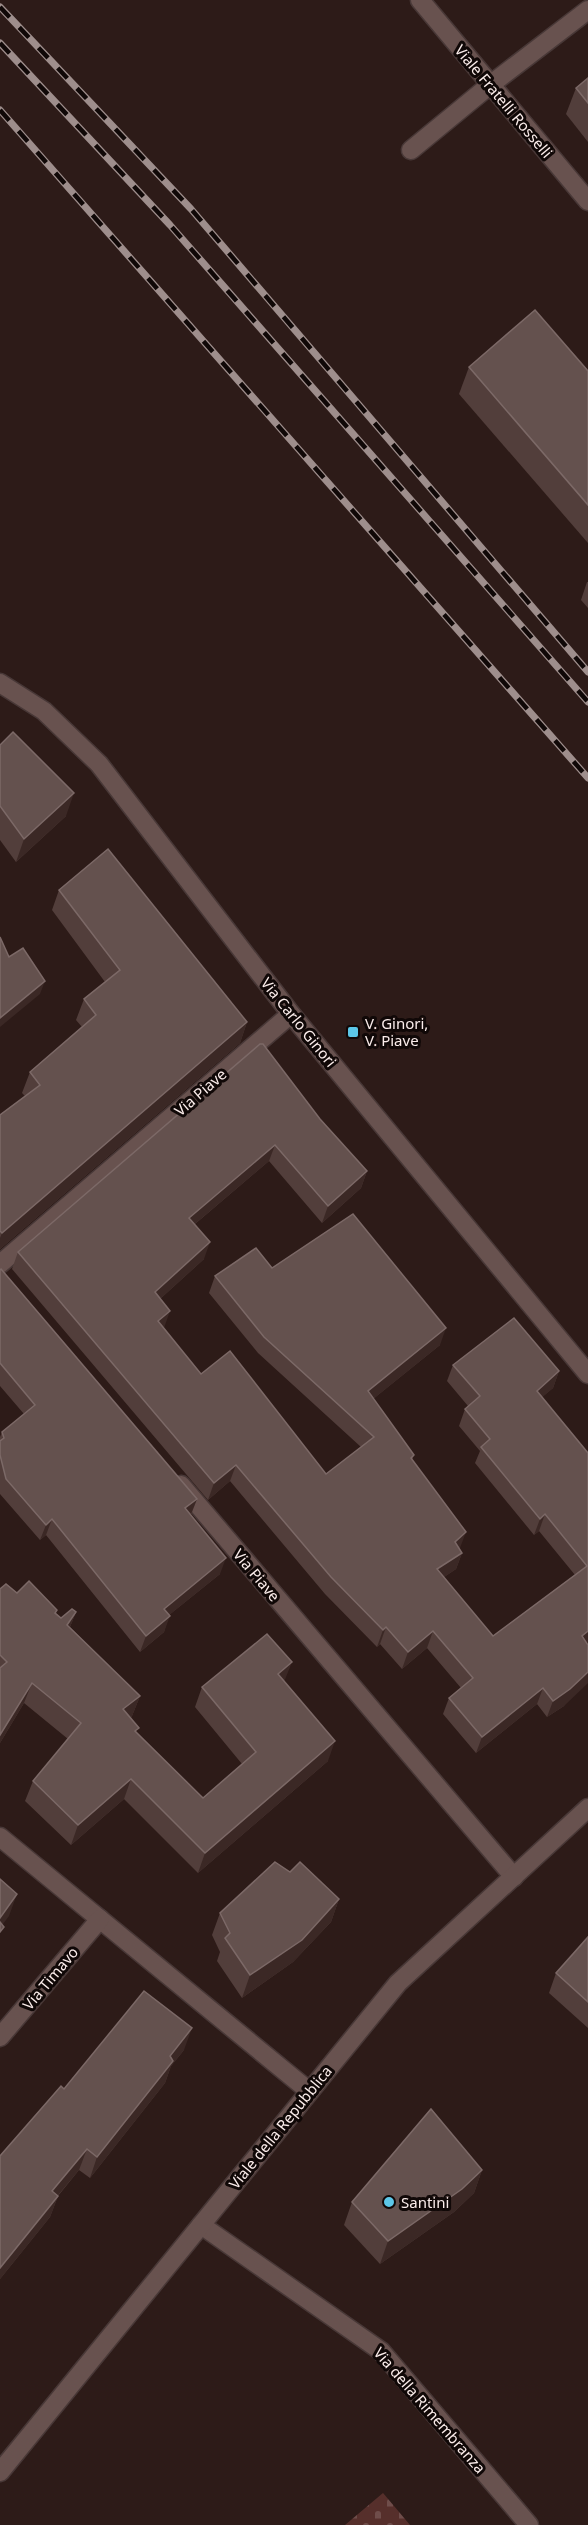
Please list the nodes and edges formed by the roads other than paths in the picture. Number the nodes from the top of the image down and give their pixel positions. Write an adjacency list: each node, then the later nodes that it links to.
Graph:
1 (420, 0): 3 (street, Viale Fratelli Rosselli)
2 (588, 10): 3 (street)
3 (490, 85): 4 (street); 5 (street, Viale Fratelli Rosselli)
4 (411, 150)
5 (588, 201)
6 (0, 683): 7 (street, Via Carlo Ginori)
7 (291, 1014): 8 (street, Via Piave); 9 (street, Via Carlo Ginori)
8 (0, 1264)
9 (588, 1374)
10 (170, 1473): 13 (street, Via Piave)
11 (588, 1808): 13 (street, Viale della Repubblica)
12 (0, 1837): 14 (street)
13 (514, 1877): 16 (street, Viale della Repubblica)
14 (100, 1918): 15 (street, Via Timavo); 16 (street)
15 (0, 2037)
16 (309, 2091): 17 (street, Viale della Repubblica)
17 (201, 2225): 18 (street, Viale della Repubblica); 19 (street, Via della Rimembranza)
18 (0, 2472)
19 (529, 2525)

